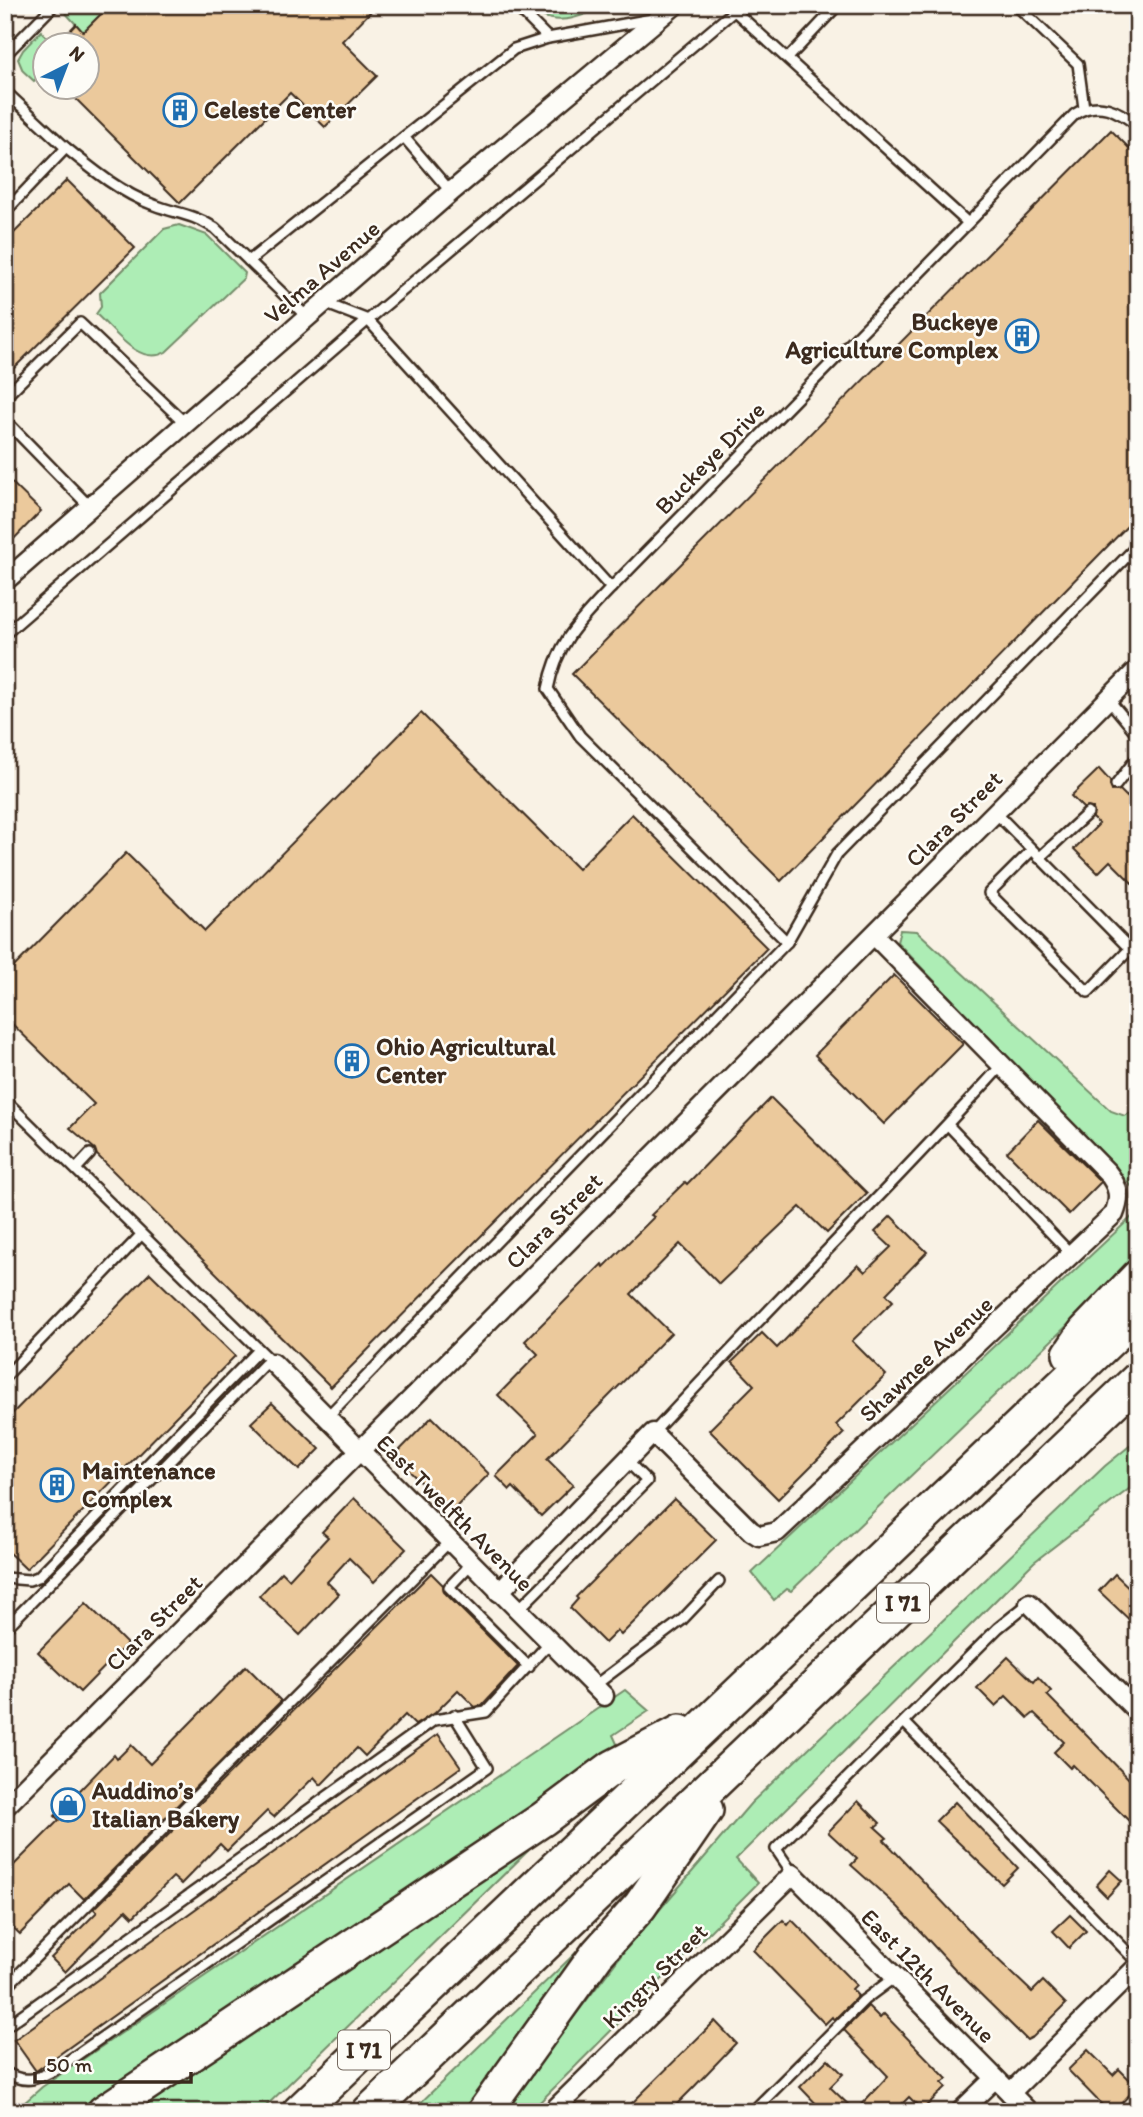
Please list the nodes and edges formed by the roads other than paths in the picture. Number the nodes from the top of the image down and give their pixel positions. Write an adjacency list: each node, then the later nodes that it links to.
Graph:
1 (54, 5): 9 (lane)
2 (515, 5): 8 (lane)
3 (675, 5): 7 (street, Velma Avenue)
4 (838, 5): 10 (lane)
5 (1016, 5): 12 (lane)
6 (731, 8): 10 (lane); 22 (lane)
7 (661, 18): 8 (lane); 16 (street, Velma Avenue)
8 (548, 38): 14 (lane)
9 (5, 55)
10 (788, 58): 18 (lane)
11 (5, 91): 15 (lane)
12 (1084, 108): 13 (lane); 18 (lane, Buckeye Drive)
13 (1138, 126)
14 (404, 137): 16 (lane); 19 (lane)
15 (66, 148): 17 (lane); 19 (lane)
16 (451, 192): 20 (street, Velma Avenue)
17 (5, 212)
18 (967, 222): 29 (lane, Buckeye Drive)
19 (249, 261): 21 (lane)
20 (323, 303): 21 (street, Velma Avenue); 22 (lane)
21 (307, 317): 25 (street, Velma Avenue)
22 (368, 320): 29 (lane); 30 (lane)
23 (5, 397): 25 (lane)
24 (5, 421): 26 (lane)
25 (185, 423): 26 (street, Velma Avenue)
26 (89, 506): 28 (street, Velma Avenue)
27 (1138, 545): 41 (lane)
28 (5, 581)
29 (611, 588): 41 (lane, Buckeye Drive)
30 (5, 634)
31 (1138, 669): 32 (street, Clara Street)
32 (1108, 699): 33 (lane); 36 (street, Clara Street)
33 (1138, 735)
34 (1138, 756): 35 (lane)
35 (1116, 785)
36 (995, 812): 38 (lane); 40 (street, Clara Street)
37 (1088, 813): 39 (lane)
38 (1031, 850): 39 (lane); 42 (lane)
39 (1039, 858): 42 (lane)
40 (874, 935): 44 (street, Shawnee Avenue); 61 (street, Clara Street)
41 (787, 943): 58 (lane)
42 (1130, 949): 43 (lane)
43 (1138, 957)
44 (1001, 1066): 46 (lane); 50 (street, Shawnee Avenue)
45 (5, 1100): 48 (lane)
46 (948, 1125): 50 (lane); 60 (lane)
47 (90, 1154): 48 (lane)
48 (76, 1169): 49 (lane)
49 (141, 1236): 53 (lane); 55 (lane)
50 (1072, 1255): 60 (street, Shawnee Avenue)
51 (1138, 1277): 59 (highway)
52 (1138, 1313): 59 (highway, I 71)
53 (259, 1350): 54 (lane); 66 (lane)
54 (273, 1363): 58 (street, East Twelfth Avenue); 71 (lane)
55 (5, 1377)
56 (1138, 1379): 62 (highway, I 71)
57 (1138, 1412): 62 (highway)
58 (326, 1418): 61 (street, East Twelfth Avenue)
59 (1022, 1423): 76 (highway, I 71)
60 (653, 1433): 63 (street)
61 (359, 1451): 64 (street, East Twelfth Avenue); 80 (street, Clara Street)
62 (1057, 1457): 79 (highway, I 71)
63 (626, 1460): 68 (street); 70 (lane)
64 (449, 1542): 65 (street, East Twelfth Avenue); 84 (lane)
65 (471, 1564): 68 (street, East Twelfth Avenue); 73 (lane)
66 (5, 1578)
67 (719, 1581): 74 (lane)
68 (499, 1592): 70 (street, East Twelfth Avenue)
69 (1029, 1603): 75 (street); 78 (lane)
70 (518, 1611): 72 (street, East Twelfth Avenue)
71 (5, 1629)
72 (550, 1642): 73 (lane); 74 (street, East Twelfth Avenue)
73 (529, 1667): 77 (lane)
74 (599, 1691)
75 (1138, 1712)
76 (717, 1713): 89 (highway); 90 (highway, I 71)
77 (454, 1715): 85 (lane); 86 (lane)
78 (905, 1723): 81 (lane); 82 (lane)
79 (748, 1749): 91 (highway, I 71); 92 (highway)
80 (5, 1807)
81 (793, 1874): 83 (street, East 12th Avenue); 93 (street, Kingry Street)
82 (1138, 1964): 88 (street)
83 (895, 1977): 87 (street, East 12th Avenue); 94 (lane)
84 (5, 1988)
85 (5, 2027)
86 (5, 2072)
87 (995, 2078): 88 (street, East 12th Avenue); 95 (street)
88 (1010, 2093): 96 (street, East 12th Avenue)
89 (104, 2112)
90 (299, 2112)
91 (369, 2112)
92 (484, 2112)
93 (552, 2112)
94 (752, 2112)
95 (960, 2112)
96 (1029, 2112)

